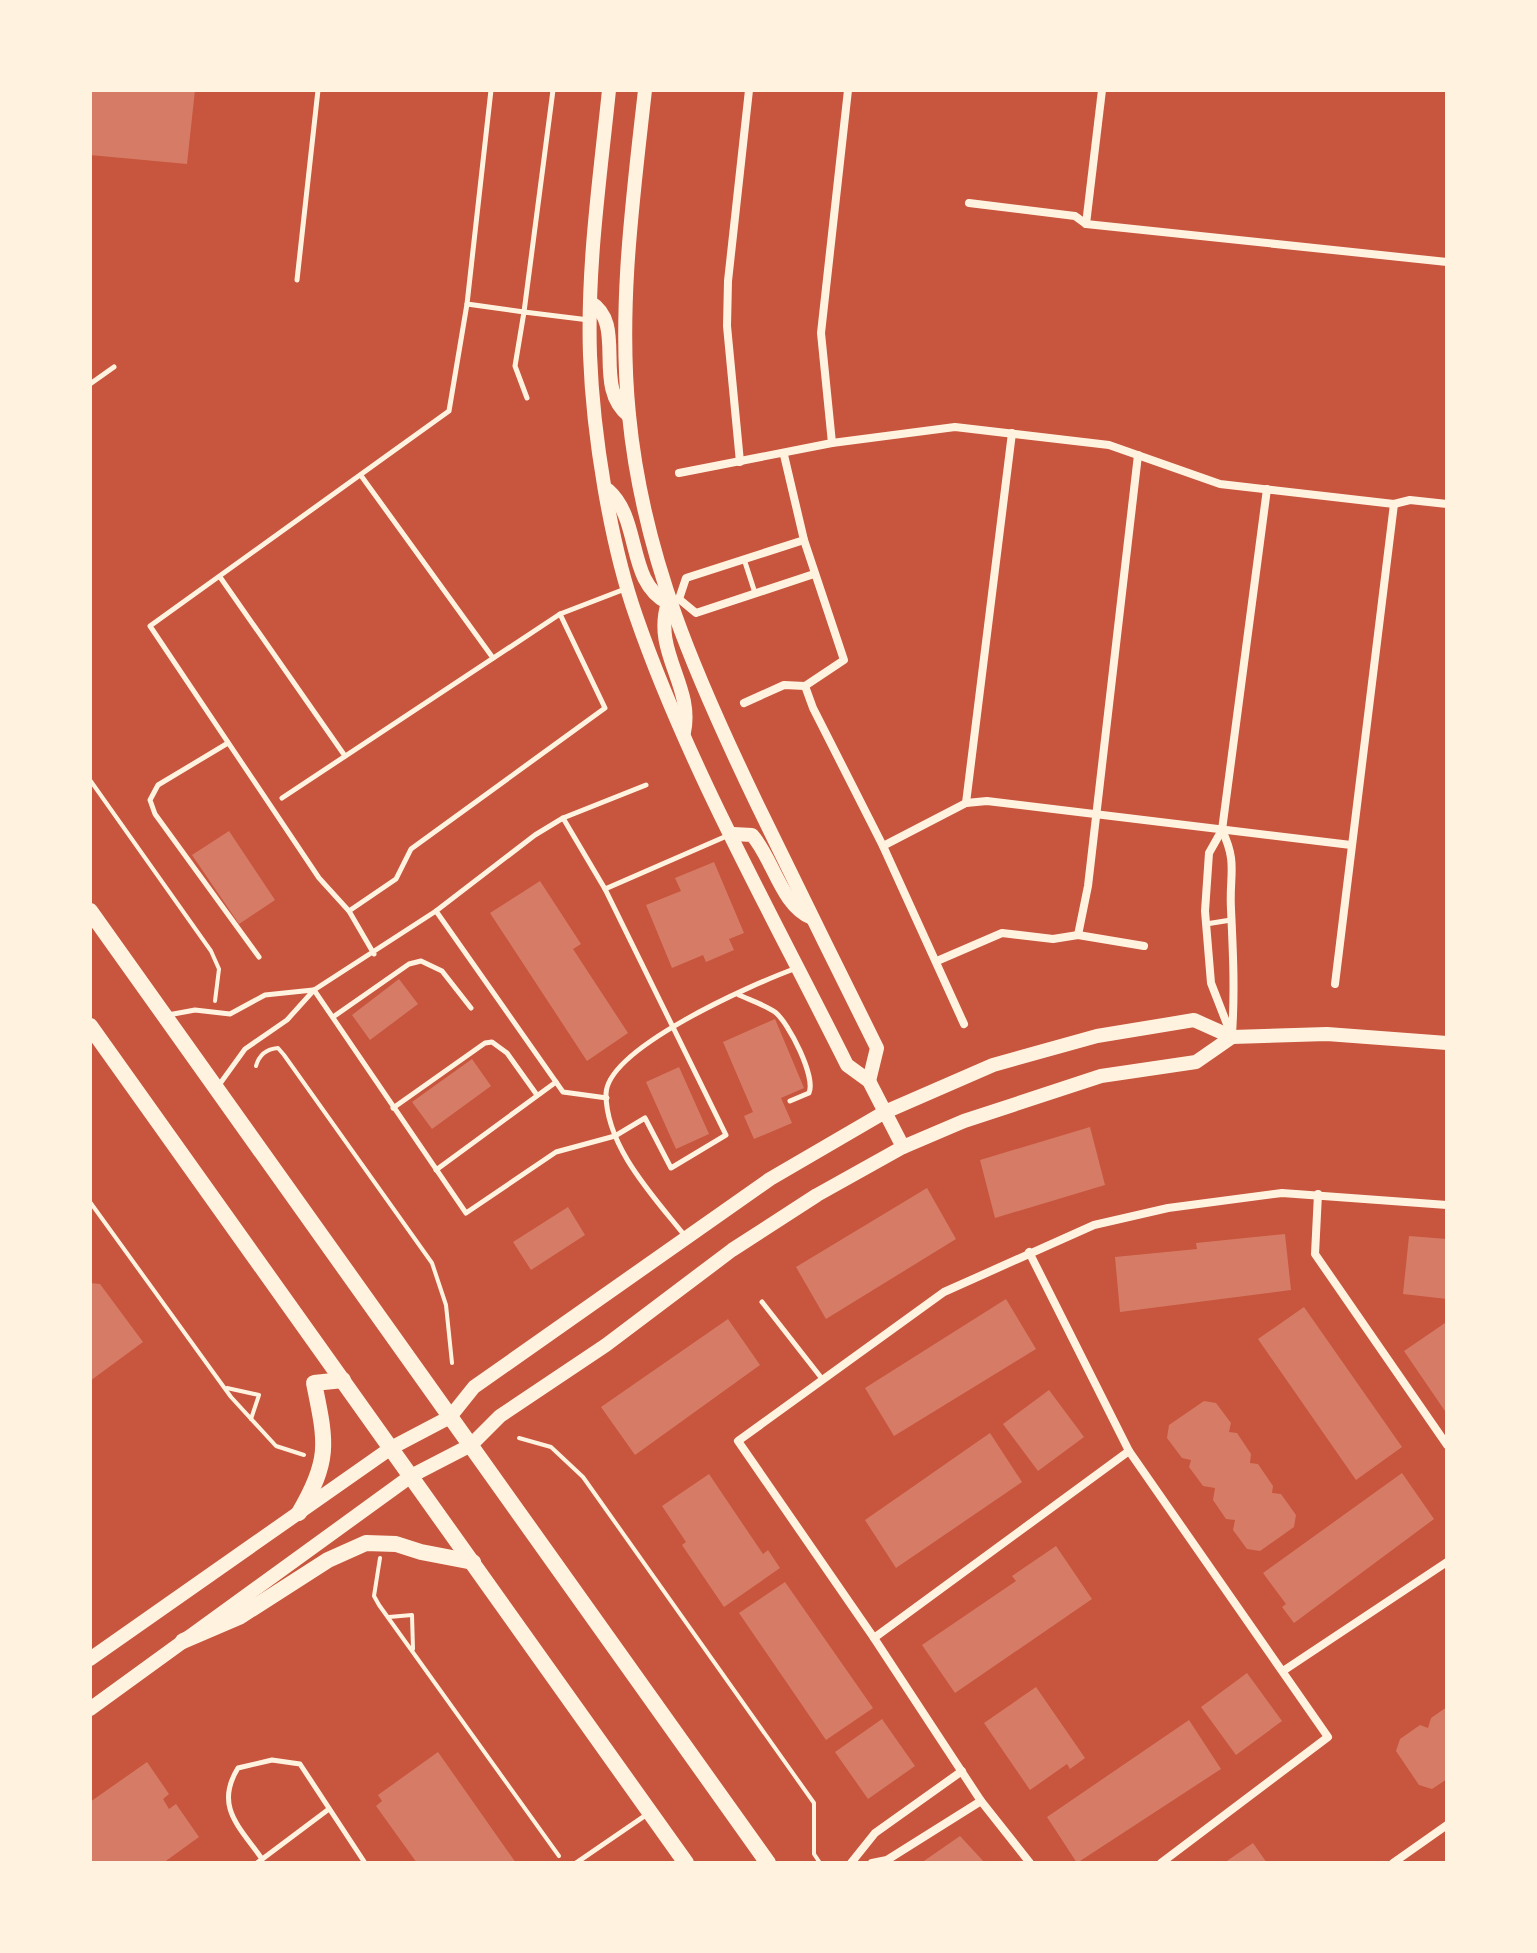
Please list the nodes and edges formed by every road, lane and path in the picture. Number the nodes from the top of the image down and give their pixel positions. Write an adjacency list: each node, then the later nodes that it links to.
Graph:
1 (318, 90): 12 (lane)
2 (491, 90): 14 (lane)
3 (553, 90): 15 (lane)
4 (609, 90): 13 (main road)
5 (645, 90): 20 (main road)
6 (749, 90): 25 (street)
7 (848, 90): 22 (street)
8 (1102, 90): 10 (street)
9 (969, 203): 10 (street)
10 (1086, 224): 11 (street)
11 (1447, 262)
12 (297, 280)
13 (590, 302): 16 (main road); 20 (main road)
14 (467, 304): 15 (lane); 27 (lane)
15 (524, 312): 16 (lane); 19 (lane)
16 (590, 320): 29 (main road)
17 (114, 367): 18 (lane)
18 (90, 384)
19 (527, 398)
20 (629, 416): 38 (main road)
21 (1012, 433): 22 (street); 24 (street); 49 (street)
22 (832, 443): 23 (street)
23 (784, 455): 25 (street); 32 (street)
24 (1138, 455): 28 (street); 50 (street)
25 (740, 462): 26 (street)
26 (679, 473)
27 (362, 477): 35 (lane); 40 (lane)
28 (1267, 489): 30 (street); 52 (street)
29 (608, 490): 36 (main road); 38 (main road)
30 (1394, 504): 31 (street); 54 (street)
31 (1447, 504)
32 (804, 540): 33 (street); 34 (street)
33 (744, 559): 37 (lane); 38 (street)
34 (814, 574): 37 (street); 41 (street)
35 (220, 577): 44 (lane); 45 (lane)
36 (628, 587): 39 (lane); 43 (main road)
37 (755, 594): 38 (street)
38 (674, 601): 43 (main road); 60 (main road)
39 (560, 614): 40 (lane); 58 (lane)
40 (493, 658): 45 (lane)
41 (805, 686): 42 (street); 55 (street)
42 (744, 703)
43 (684, 735): 53 (main road)
44 (228, 743): 58 (lane); 66 (lane)
45 (345, 756): 48 (lane)
46 (90, 780): 72 (path)
47 (646, 785): 51 (lane)
48 (282, 798)
49 (966, 803): 50 (street); 55 (street)
50 (1096, 815): 52 (street); 63 (street)
51 (563, 818): 56 (lane); 59 (lane)
52 (1222, 830): 54 (street); 61 (street); 62 (street)
53 (733, 834): 56 (lane); 60 (main road); 68 (main road)
54 (1351, 845): 69 (street)
55 (883, 846): 67 (street)
56 (605, 889): 78 (lane)
57 (90, 911): 74 (highway)
58 (349, 911): 65 (lane)
59 (436, 911): 65 (lane); 83 (lane)
60 (813, 918): 82 (main road)
61 (1232, 920): 62 (lane); 79 (street)
62 (1206, 924): 79 (street)
63 (1078, 935): 64 (street); 67 (street)
64 (1144, 946)
65 (374, 954): 70 (lane)
66 (259, 957)
67 (937, 961): 76 (street)
68 (798, 967): 71 (lane); 82 (main road)
69 (1335, 984)
70 (314, 990): 74 (lane); 75 (lane); 84 (lane)
71 (738, 994): 78 (lane); 87 (lane)
72 (215, 1003)
73 (471, 1008): 75 (lane)
74 (165, 1015): 84 (highway)
75 (333, 1017): 88 (lane)
76 (964, 1024)
77 (90, 1026): 100 (highway)
78 (672, 1028): 86 (lane); 90 (lane)
79 (1232, 1037): 80 (main road); 89 (main road); 91 (main road)
80 (1447, 1043)
81 (256, 1066): 99 (path)
82 (869, 1081): 89 (main road)
83 (556, 1082): 85 (lane); 86 (lane)
84 (217, 1089): 103 (highway)
85 (537, 1095): 88 (lane); 92 (lane)
86 (607, 1098): 90 (lane)
87 (790, 1101)
88 (393, 1108): 92 (lane)
89 (885, 1112): 91 (main road); 96 (main road)
90 (615, 1136): 92 (lane); 96 (lane)
91 (903, 1147): 106 (main road)
92 (436, 1170)
93 (1318, 1194): 95 (street); 97 (street); 107 (street)
94 (90, 1202): 102 (path)
95 (1447, 1205)
96 (686, 1237): 103 (main road)
97 (1029, 1252): 101 (street); 109 (street)
98 (762, 1302): 101 (lane)
99 (452, 1363)
100 (343, 1380): 108 (highway); 112 (highway)
101 (823, 1380): 117 (street)
102 (225, 1388): 104 (path); 104 (path)
103 (450, 1417): 106 (highway); 108 (main road)
104 (251, 1419): 110 (path)
105 (519, 1438): 135 (path)
106 (471, 1445): 111 (main road); 134 (highway)
107 (1447, 1445)
108 (391, 1448): 111 (highway); 112 (main road)
109 (1129, 1451): 117 (street); 121 (street)
110 (313, 1457)
111 (411, 1476): 114 (highway); 118 (main road)
112 (299, 1513): 120 (main road)
113 (381, 1555): 116 (path)
114 (473, 1562): 118 (highway); 126 (highway)
115 (1447, 1562): 121 (street)
116 (389, 1617): 119 (path); 119 (path)
117 (874, 1638): 123 (street)
118 (183, 1641): 122 (main road)
119 (413, 1651): 128 (path)
120 (90, 1659)
121 (1283, 1671): 139 (street)
122 (90, 1709)
123 (962, 1771): 124 (street); 136 (street)
124 (981, 1801): 137 (street); 138 (street)
125 (329, 1809): 129 (lane); 130 (lane); 130 (lane)
126 (650, 1813): 132 (lane); 133 (highway)
127 (1447, 1825): 140 (street)
128 (559, 1856)
129 (363, 1860): 131 (lane)
130 (259, 1861)
131 (354, 1863)
132 (576, 1863)
133 (686, 1863)
134 (768, 1863)
135 (820, 1863)
136 (851, 1863)
137 (872, 1863)
138 (1030, 1863)
139 (1161, 1863)
140 (1393, 1863)

